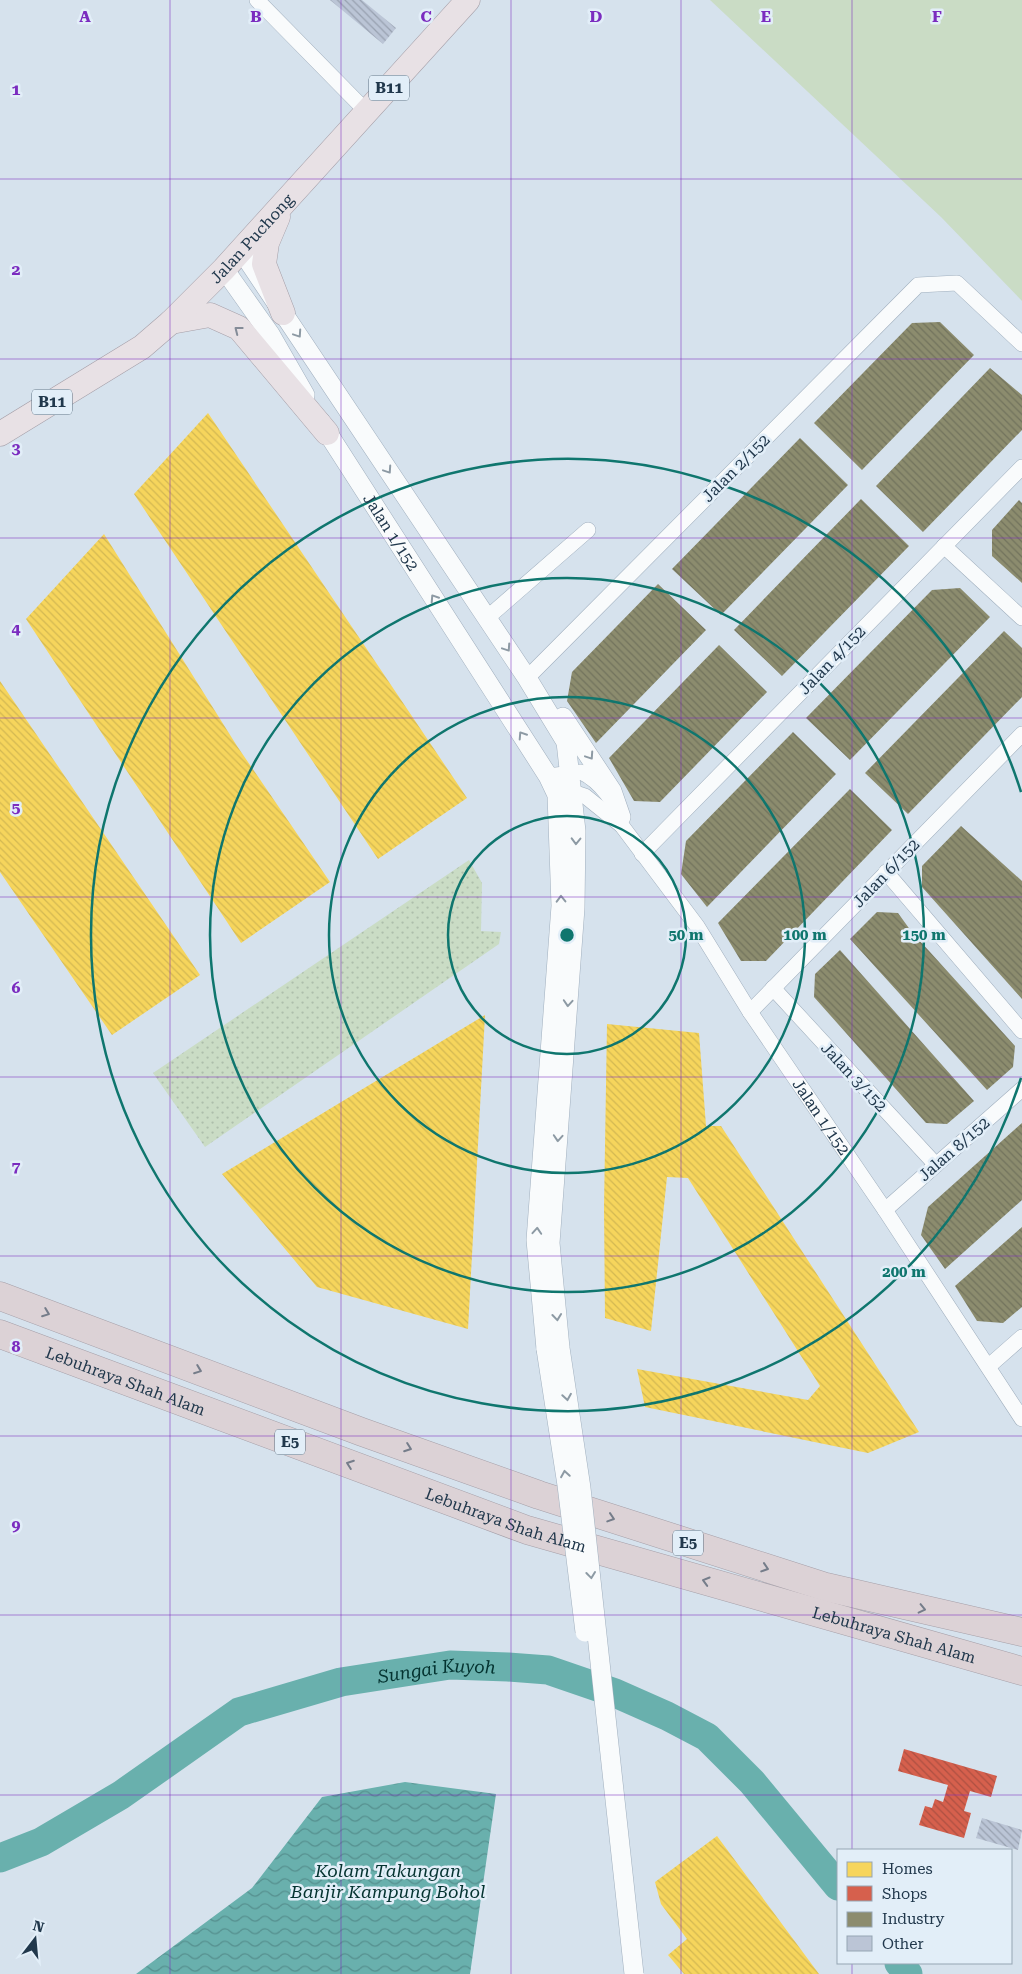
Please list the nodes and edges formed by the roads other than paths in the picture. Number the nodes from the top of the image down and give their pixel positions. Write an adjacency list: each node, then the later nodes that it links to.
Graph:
1 (257, 0): 3 (street)
2 (468, 0): 3 (main road, Jalan Puchong / B11)
3 (367, 112): 4 (main road, Jalan Puchong / B11)
4 (282, 206): 5 (main road, Jalan Puchong / B11); 7 (main road)
5 (241, 250): 6 (main road, Jalan Puchong / B11); 7 (street, Jalan 1/152)
6 (224, 269): 8 (main road, Jalan Puchong / B11); 10 (street, Jalan 1/152)
7 (283, 313): 15 (street, Jalan 1/152, one-way to 15)
8 (171, 322): 10 (main road, one-way to 8); 11 (main road, Jalan Puchong / B11)
9 (1022, 344): 17 (street, Jalan 2/152)
10 (327, 433): 20 (street, Jalan 1/152, one-way to 10)
11 (0, 434)
12 (1022, 466): 14 (street, Jalan 4/152)
13 (588, 530): 15 (street)
14 (944, 546): 16 (street); 23 (street, Jalan 4/152)
15 (487, 618): 17 (street, Jalan 1/152, one-way to 17)
16 (1022, 618)
17 (527, 678): 19 (street); 22 (street, one-way to 22)
18 (1022, 734): 24 (street, Jalan 6/152)
19 (571, 772): 20 (street); 21 (street); 22 (street)
20 (548, 776): 21 (street, Jalan 1/152)
21 (565, 794): 22 (street); 34 (street)
22 (621, 821): 23 (street, Jalan 1/152)
23 (642, 854): 26 (street, Jalan 1/152)
24 (886, 872): 25 (street, Jalan 6/152); 27 (street)
25 (773, 988): 26 (street, Jalan 6/152); 29 (street, Jalan 3/152)
26 (750, 1012): 30 (street, Jalan 1/152)
27 (1022, 1031)
28 (1022, 1089): 29 (street, Jalan 8/152)
29 (936, 1166): 30 (street, Jalan 8/152)
30 (886, 1210): 35 (street, Jalan 1/152)
31 (0, 1296): 37 (highway, Lebuhraya Shah Alam / E5, one-way to 37)
32 (0, 1334): 38 (highway, Lebuhraya Shah Alam / E5, one-way to 32)
33 (1022, 1337): 35 (street)
34 (553, 1349): 39 (street, one-way to 34, bridge); 40 (street, one-way to 40, bridge)
35 (989, 1366): 36 (street, Jalan 1/152)
36 (1022, 1419)
37 (1022, 1632)
38 (1022, 1672)
39 (623, 1974)
40 (634, 1974)

